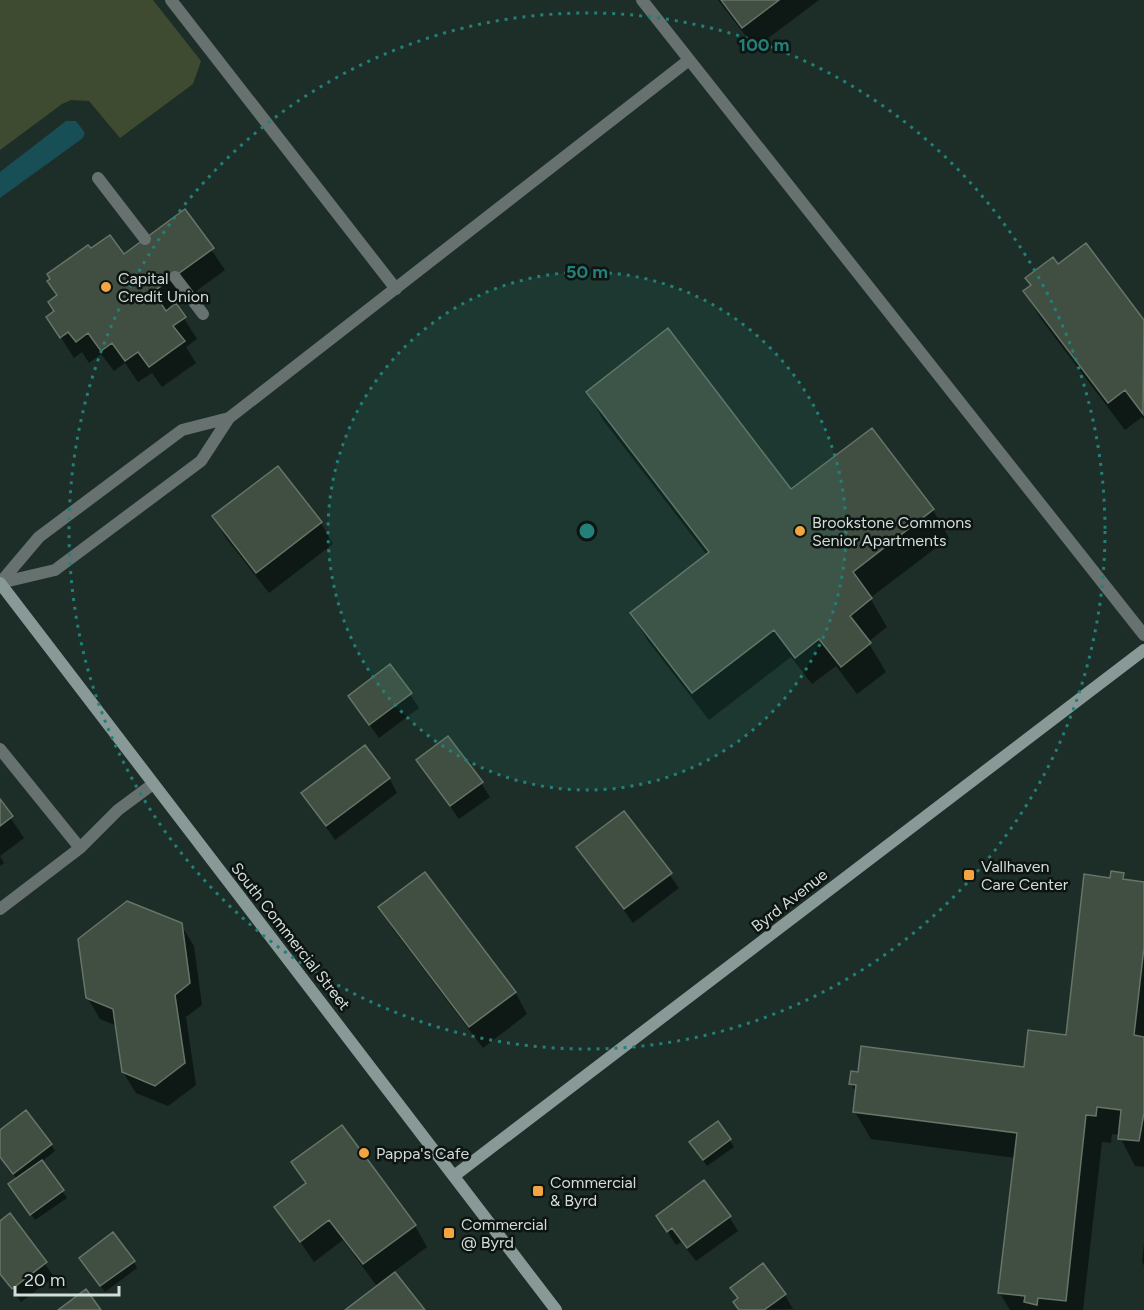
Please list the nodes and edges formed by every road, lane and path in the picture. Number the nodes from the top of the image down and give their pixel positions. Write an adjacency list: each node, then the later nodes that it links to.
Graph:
1 (171, 0): 7 (lane)
2 (642, 0): 3 (lane)
3 (689, 60): 7 (lane); 11 (lane)
4 (98, 178): 5 (lane)
5 (145, 238)
6 (175, 277): 8 (lane)
7 (396, 289): 9 (lane)
8 (203, 314)
9 (229, 418): 9 (lane)
10 (0, 583): 14 (main road, South Commercial Street)
11 (1144, 635)
12 (1144, 650): 17 (main road, Byrd Avenue)
13 (0, 749): 15 (lane)
14 (153, 784): 15 (lane); 17 (main road, South Commercial Street)
15 (80, 848): 16 (lane)
16 (0, 909)
17 (454, 1176): 18 (main road, South Commercial Street)
18 (556, 1310)

